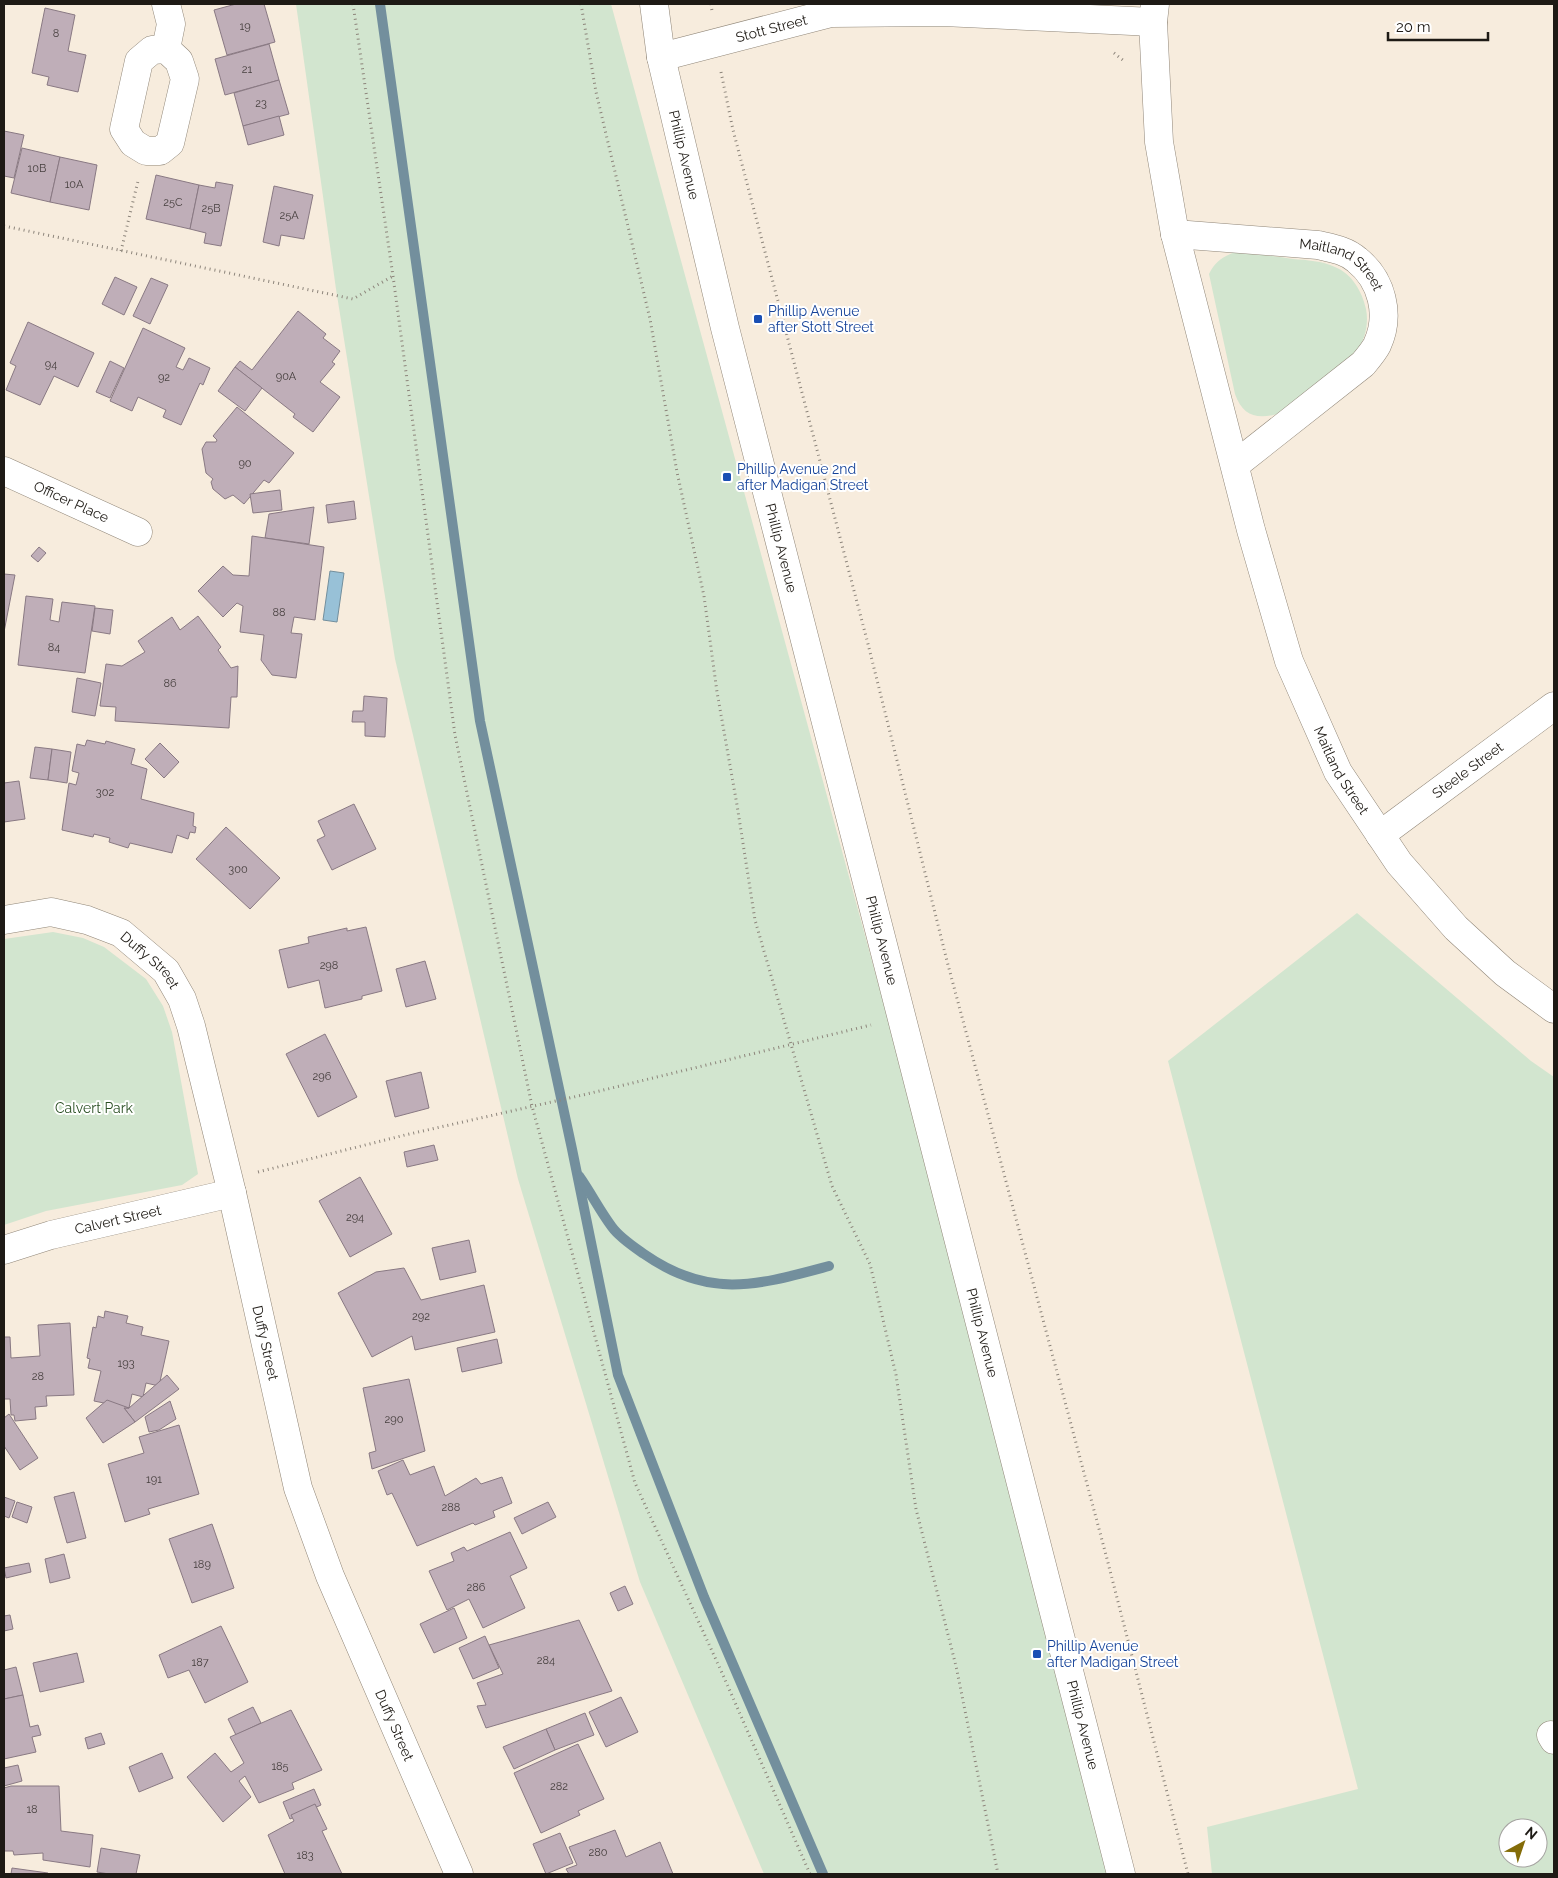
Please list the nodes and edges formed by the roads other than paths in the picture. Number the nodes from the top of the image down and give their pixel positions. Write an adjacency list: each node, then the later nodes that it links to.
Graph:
1 (166, 4): 4 (street)
2 (654, 4): 5 (street, Phillip Avenue)
3 (1154, 13): 5 (street, Stott Street); 6 (street, Maitland Street)
4 (166, 49): 4 (street)
5 (661, 57): 17 (street, Phillip Avenue)
6 (1175, 234): 7 (street, Maitland Street); 7 (street, Maitland Street)
7 (1235, 466): 11 (street, Maitland Street)
8 (4, 471): 9 (street, Officer Place)
9 (138, 532)
10 (1554, 706): 11 (street, Steele Street)
11 (1380, 835): 13 (street, Maitland Street)
12 (4, 920): 14 (street, Duffy Street)
13 (1554, 1009)
14 (232, 1193): 15 (street, Calvert Street); 16 (street, Duffy Street)
15 (4, 1250)
16 (459, 1874)
17 (1121, 1874)

